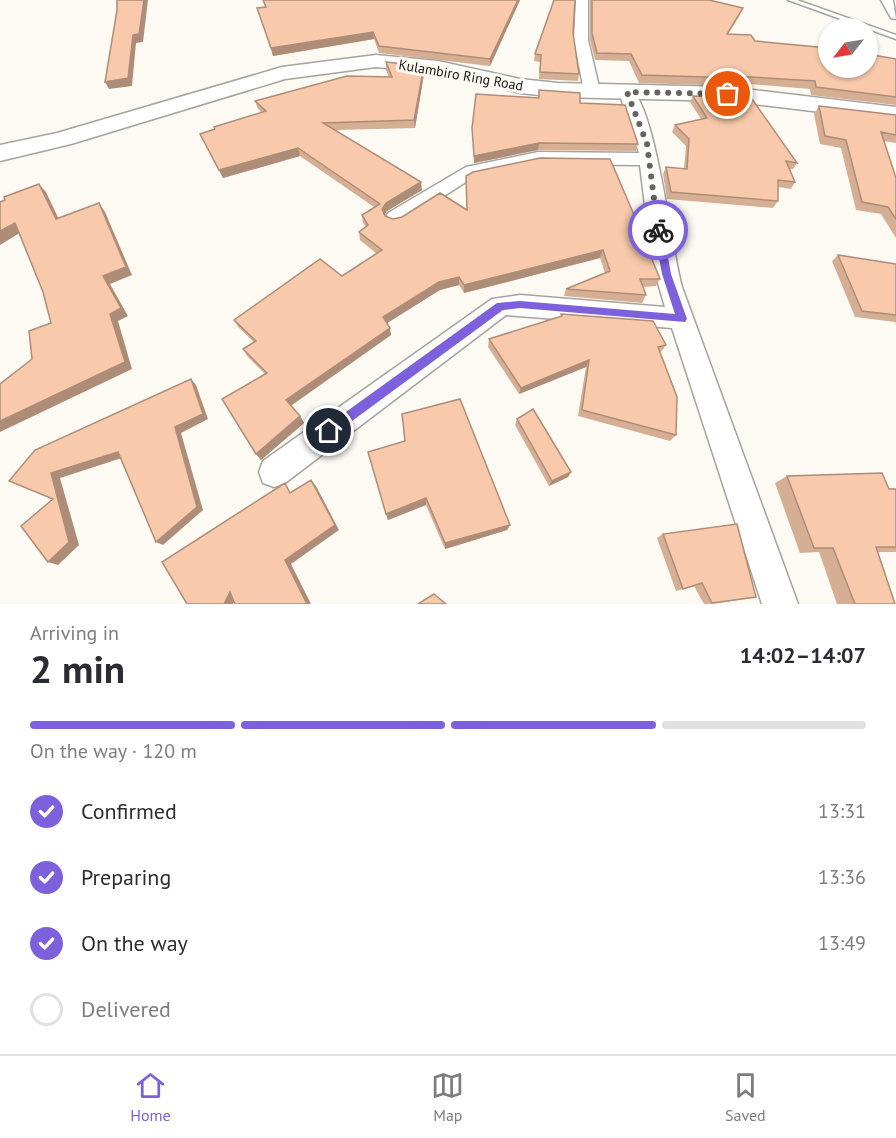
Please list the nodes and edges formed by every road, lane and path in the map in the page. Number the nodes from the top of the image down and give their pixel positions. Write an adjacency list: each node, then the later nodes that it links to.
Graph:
1 (582, 0): 6 (street)
2 (791, 0): 5 (lane)
3 (887, 0): 4 (street)
4 (896, 15)
5 (896, 37)
6 (592, 91): 7 (street, Kulambiro Ring Road); 9 (street, Kulambiro Ring Road)
7 (627, 92): 8 (street, Kulambiro Ring Road); 10 (street)
8 (896, 114)
9 (0, 153)
10 (649, 159): 11 (street); 12 (street)
11 (395, 218)
12 (682, 319): 13 (street); 14 (street)
13 (274, 472)
14 (780, 604)

